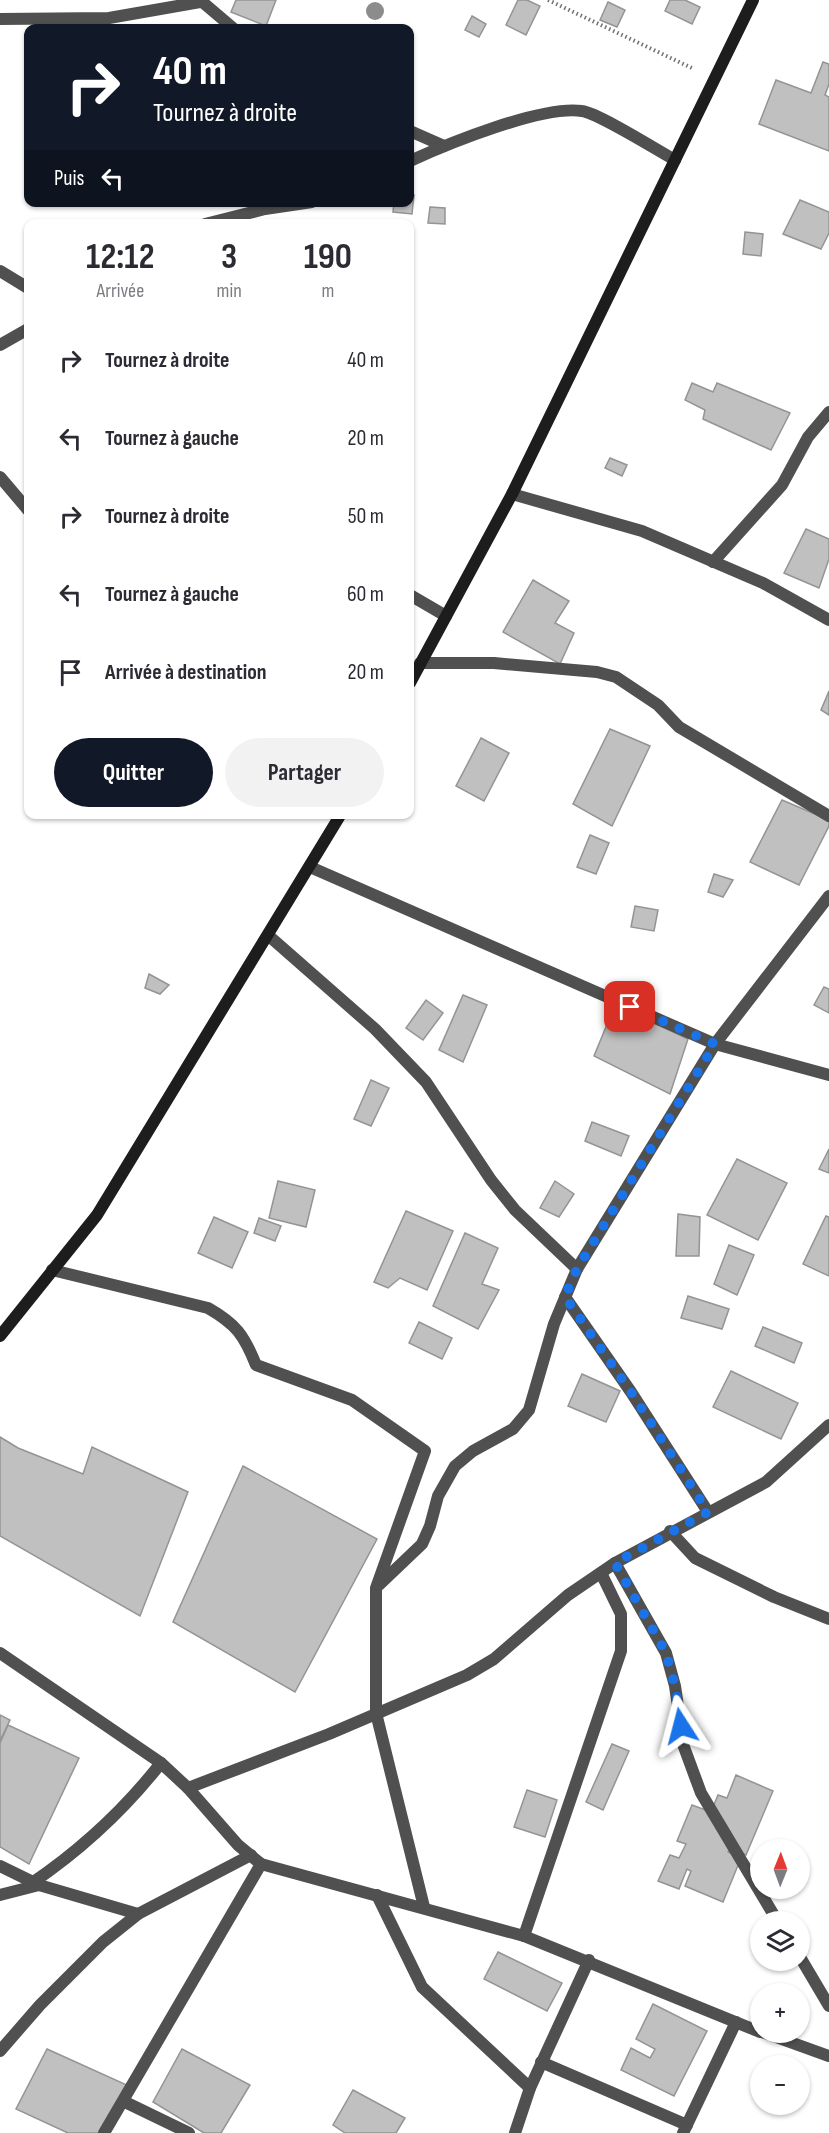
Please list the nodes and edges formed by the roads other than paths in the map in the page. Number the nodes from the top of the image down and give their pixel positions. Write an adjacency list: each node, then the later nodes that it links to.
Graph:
1 (753, 0): 8 (main road)
2 (200, 1): 3 (street); 4 (street)
3 (0, 19)
4 (228, 24)
5 (414, 133): 6 (street)
6 (444, 146): 7 (street); 8 (street)
7 (414, 158)
8 (675, 160): 17 (main road)
9 (278, 207): 10 (street)
10 (225, 219)
11 (0, 271): 12 (street)
12 (24, 286)
13 (24, 331): 14 (street)
14 (0, 345)
15 (829, 412): 19 (street)
16 (0, 477): 18 (street)
17 (512, 494): 19 (street); 21 (main road)
18 (24, 505)
19 (713, 562): 22 (street)
20 (414, 597): 21 (street)
21 (446, 616): 23 (main road)
22 (829, 620)
23 (420, 663): 24 (main road); 25 (street)
24 (414, 675)
25 (829, 816)
26 (338, 819): 27 (main road)
27 (310, 867): 29 (main road); 30 (street)
28 (829, 896): 30 (street)
29 (269, 936): 32 (street); 33 (main road)
30 (715, 1044): 31 (street); 32 (street)
31 (829, 1075)
32 (577, 1269): 34 (street)
33 (52, 1270): 35 (main road); 41 (street)
34 (565, 1297): 37 (street); 41 (street)
35 (0, 1336)
36 (829, 1425): 37 (street)
37 (708, 1512): 38 (street)
38 (670, 1531): 39 (street); 42 (street)
39 (615, 1563): 40 (street); 54 (street)
40 (601, 1572): 44 (street); 56 (street)
41 (376, 1588): 44 (street)
42 (829, 1620)
43 (0, 1653): 45 (street)
44 (376, 1713): 46 (street); 53 (street)
45 (161, 1762): 46 (street); 50 (street)
46 (188, 1788): 47 (street)
47 (250, 1855): 48 (street); 55 (street)
48 (261, 1864): 51 (street); 67 (street)
49 (0, 1866): 50 (street)
50 (35, 1884): 52 (street); 55 (street)
51 (377, 1895): 53 (street); 66 (street)
52 (0, 1896)
53 (424, 1907): 56 (street)
54 (771, 1911)
55 (138, 1914): 63 (street)
56 (524, 1936): 57 (street)
57 (589, 1960): 60 (street); 65 (street)
58 (808, 1971): 59 (street)
59 (829, 2006)
60 (736, 2022): 61 (street); 68 (street)
61 (750, 2028)
62 (792, 2043): 64 (street)
63 (0, 2051)
64 (829, 2056)
65 (541, 2062): 66 (street); 68 (street)
66 (530, 2088): 71 (street)
67 (125, 2102): 69 (street); 70 (street)
68 (685, 2129)
69 (104, 2133)
70 (189, 2133)
71 (515, 2133)

